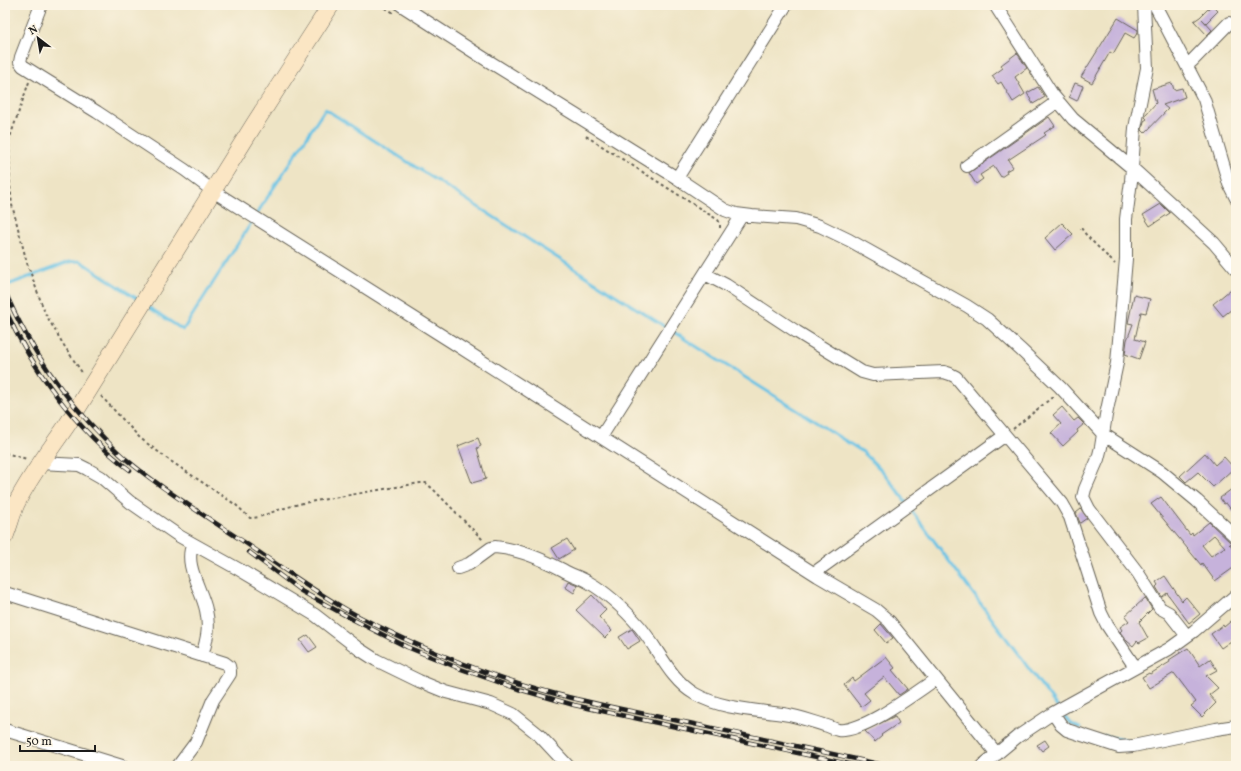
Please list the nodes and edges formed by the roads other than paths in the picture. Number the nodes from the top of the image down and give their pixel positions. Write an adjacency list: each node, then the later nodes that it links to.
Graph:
1 (41, 5): 14 (street)
2 (331, 5): 14 (street)
3 (786, 5): 13 (street)
4 (995, 5): 10 (street)
5 (1144, 5): 12 (street)
6 (1155, 5): 9 (street)
7 (400, 11): 13 (street)
8 (1228, 23): 9 (street)
9 (1186, 65): 15 (street)
10 (1058, 101): 11 (street); 12 (street)
11 (967, 166)
12 (1132, 168): 17 (street); 19 (street)
13 (677, 178): 16 (street)
14 (213, 191): 21 (street); 22 (street)
15 (1236, 198)
16 (742, 215): 18 (street); 19 (street)
17 (1236, 269)
18 (705, 274): 20 (street); 21 (street)
19 (1104, 434): 23 (street); 26 (street)
20 (1004, 436): 24 (street); 29 (street)
21 (601, 437): 29 (street)
22 (40, 463): 25 (street); 27 (street)
23 (1085, 502): 24 (street); 32 (street)
24 (1063, 506): 34 (street)
25 (5, 536)
26 (1236, 537)
27 (192, 544): 33 (street); 42 (street)
28 (458, 568): 35 (street)
29 (814, 573): 35 (street)
30 (5, 592): 33 (street)
31 (1236, 595): 32 (street)
32 (1187, 636): 34 (street)
33 (202, 656): 41 (street)
34 (1135, 667): 36 (street)
35 (936, 679): 39 (street)
36 (1053, 713): 37 (street); 39 (street)
37 (1236, 726)
38 (5, 730): 40 (street)
39 (997, 754): 43 (street)
40 (122, 766)
41 (178, 766)
42 (568, 766)
43 (982, 766)

